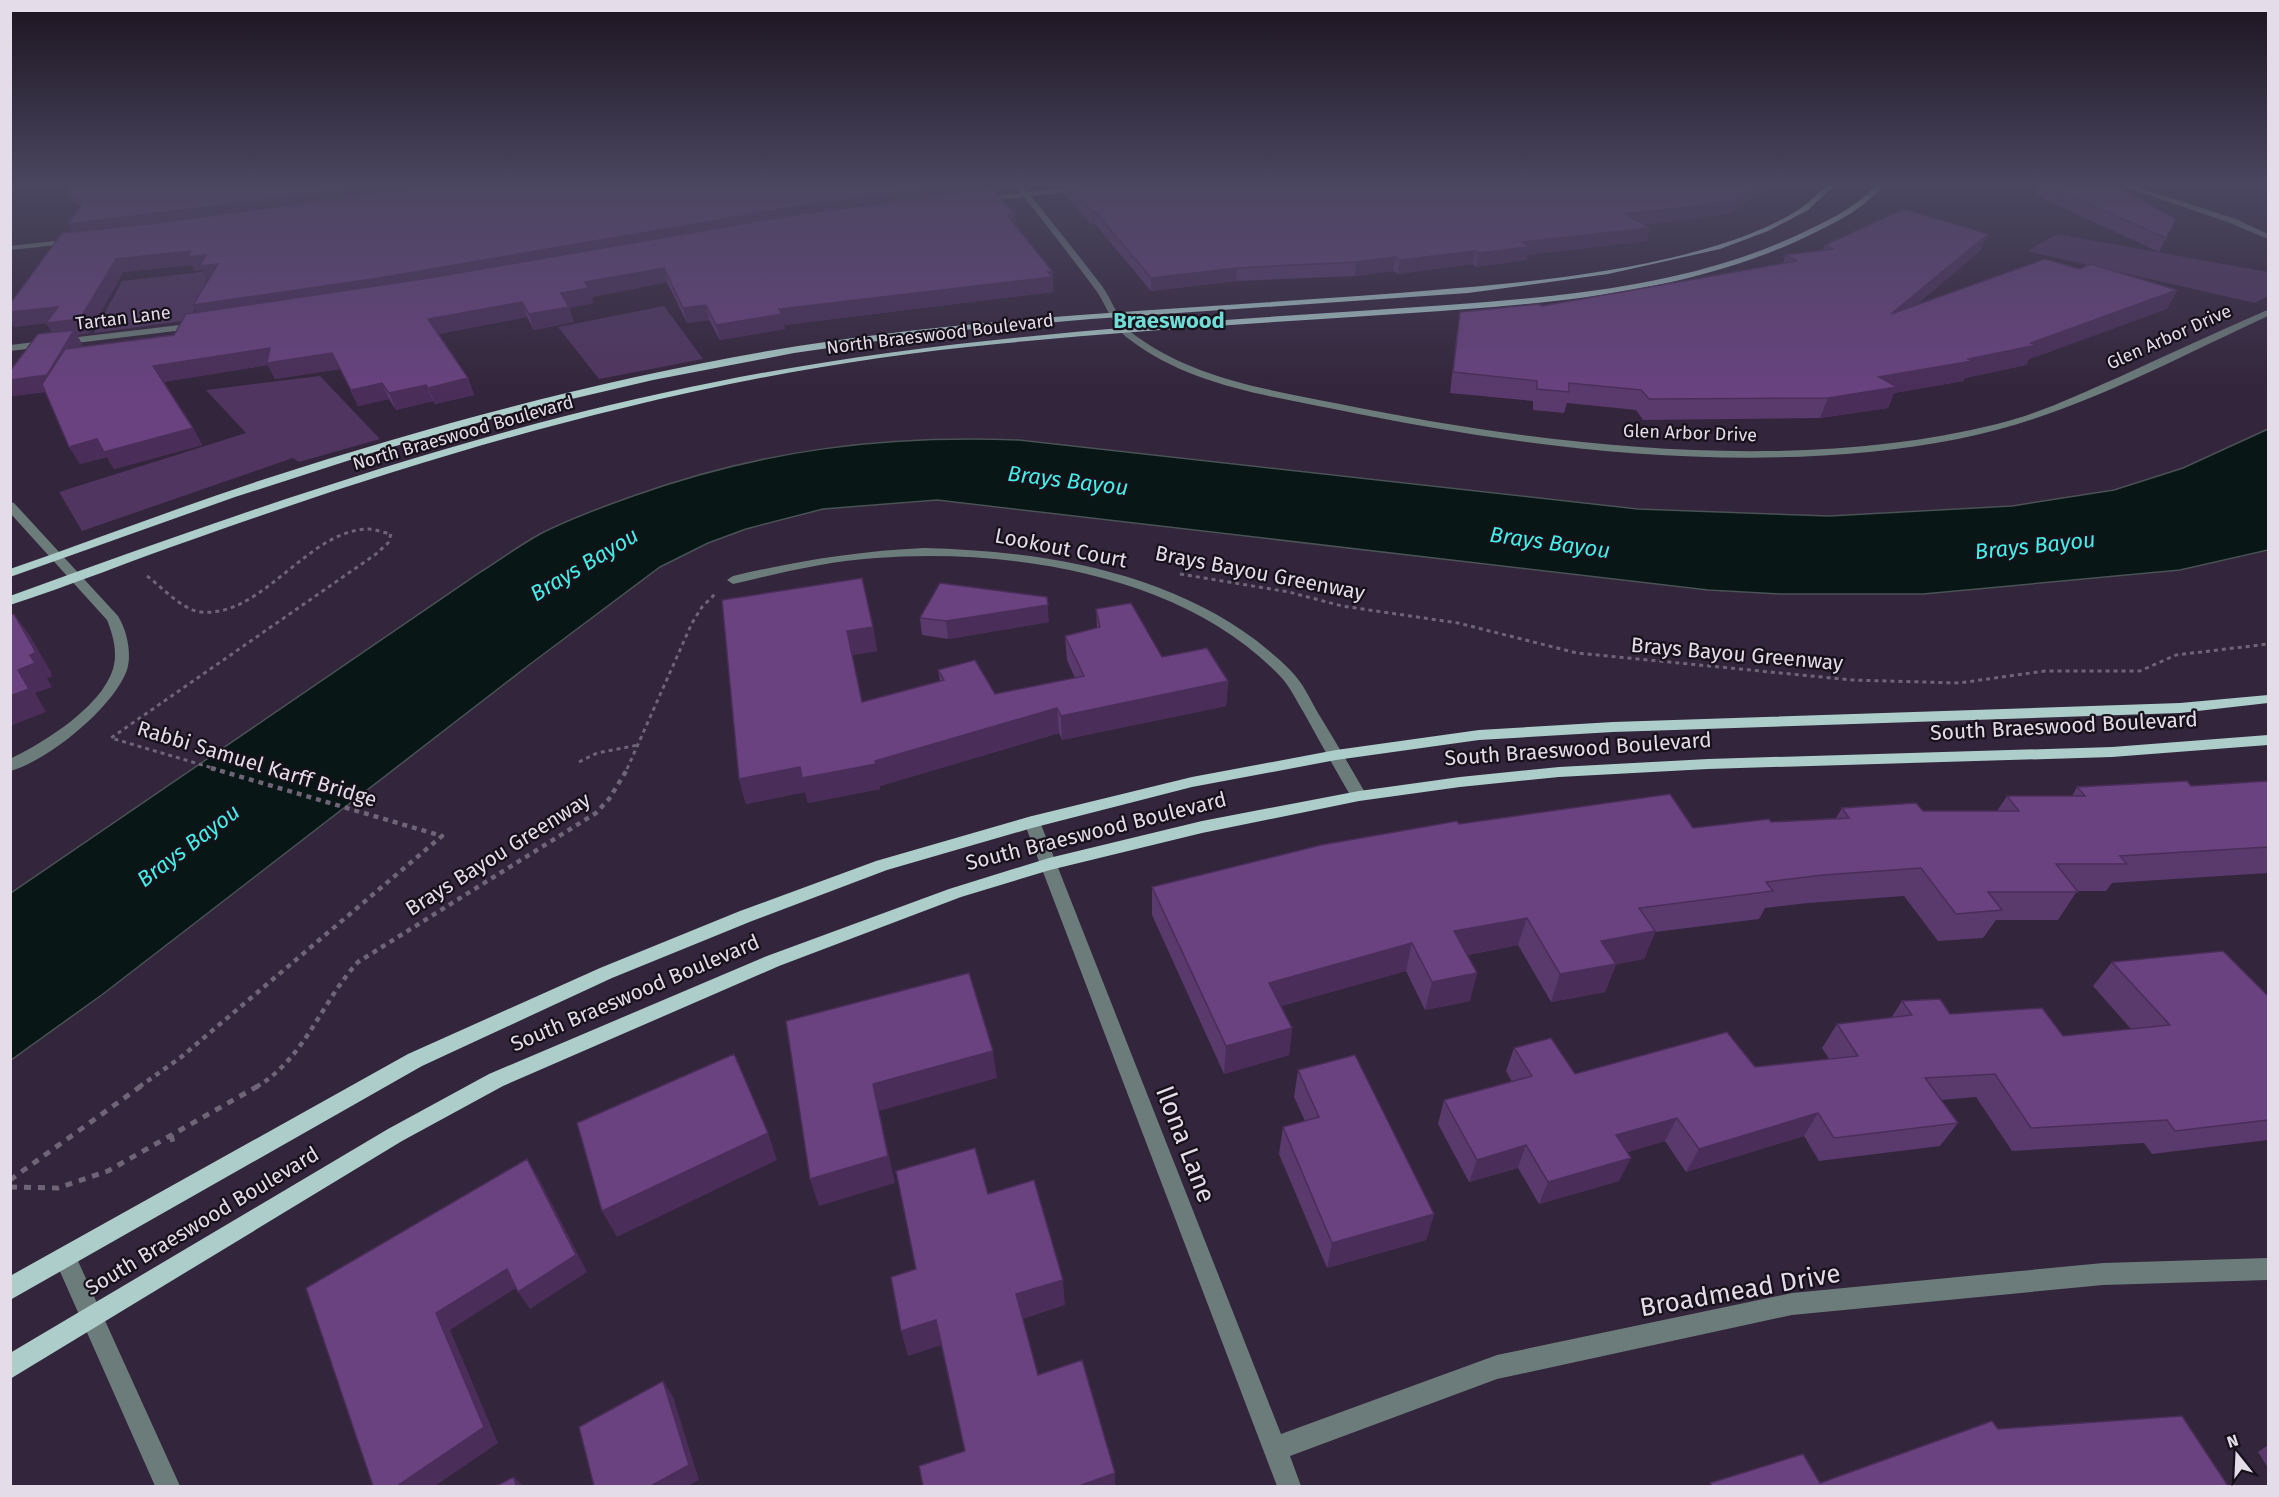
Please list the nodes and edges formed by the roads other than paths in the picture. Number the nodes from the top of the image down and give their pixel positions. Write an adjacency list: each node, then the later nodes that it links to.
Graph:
1 (1070, 253): 6 (street, Glen Arbor Drive)
2 (1695, 253): 6 (main road, North Braeswood Boulevard)
3 (1724, 253): 5 (main road)
4 (1761, 253): 5 (main road, North Braeswood Boulevard)
5 (1745, 259): 9 (main road, North Braeswood Boulevard)
6 (1115, 313): 9 (street, Glen Arbor Drive); 11 (main road, North Braeswood Boulevard)
7 (2268, 313): 9 (street, Glen Arbor Drive)
8 (205, 325): 10 (street, Tartan Lane)
9 (1124, 330): 12 (main road, North Braeswood Boulevard)
10 (10, 348)
11 (707, 367): 12 (main road); 14 (main road, North Braeswood Boulevard)
12 (717, 384): 16 (main road, North Braeswood Boulevard)
13 (10, 505): 14 (street)
14 (58, 557): 15 (main road, North Braeswood Boulevard); 16 (street)
15 (10, 573)
16 (78, 578): 18 (main road, North Braeswood Boulevard); 22 (street)
17 (733, 580): 21 (street, Lookout Court)
18 (10, 601)
19 (2268, 699): 21 (main road, South Braeswood Boulevard)
20 (2268, 740): 23 (main road, South Braeswood Boulevard)
21 (1336, 755): 23 (street, Lookout Court); 24 (main road, South Braeswood Boulevard)
22 (10, 766)
23 (1359, 796): 25 (main road, South Braeswood Boulevard)
24 (1032, 822): 25 (street, Ilona Lane); 26 (main road, South Braeswood Boulevard)
25 (1049, 864): 29 (main road, South Braeswood Boulevard); 31 (street, Ilona Lane)
26 (65, 1258): 28 (main road, South Braeswood Boulevard); 29 (street)
27 (2268, 1269): 31 (street, Broadmead Drive)
28 (10, 1289)
29 (92, 1317): 30 (main road, South Braeswood Boulevard); 32 (street)
30 (10, 1367)
31 (1274, 1449): 33 (street, Ilona Lane)
32 (168, 1486)
33 (1289, 1486)

